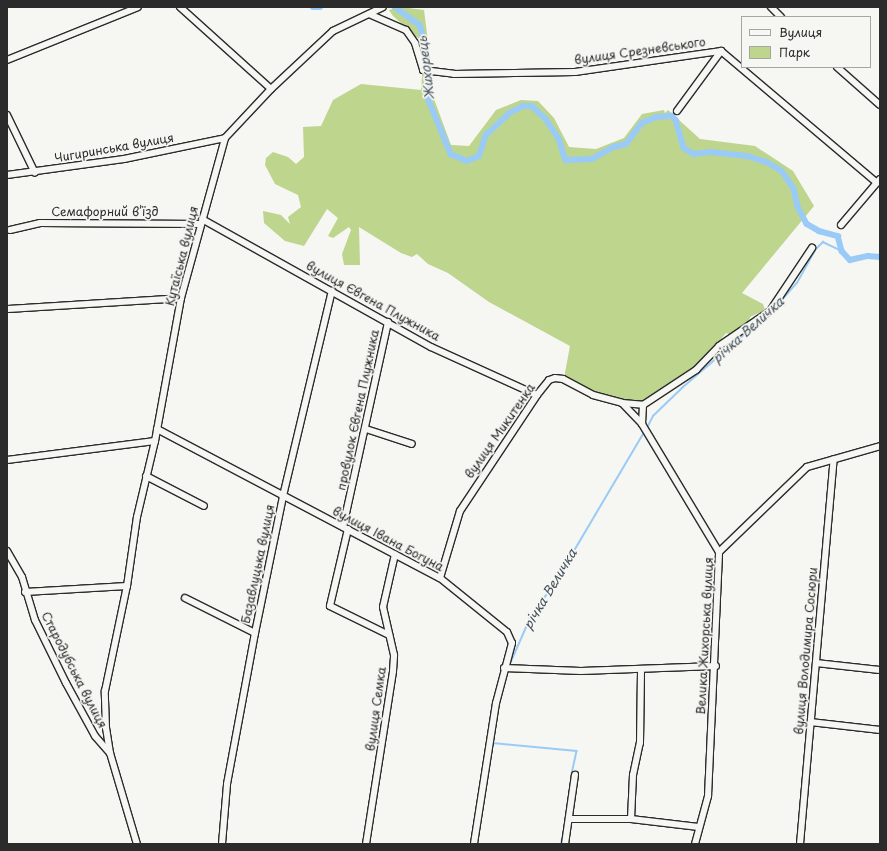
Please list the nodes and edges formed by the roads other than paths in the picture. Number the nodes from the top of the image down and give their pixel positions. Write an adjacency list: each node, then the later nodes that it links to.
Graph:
1 (138, 7): 8 (street)
2 (180, 7): 12 (street)
3 (771, 7): 6 (street)
4 (382, 8): 5 (street, Кутаїська вулиця)
5 (369, 14): 7 (street, вулиця Срезневського); 12 (street, Кутаїська вулиця)
6 (780, 16)
7 (721, 51): 9 (street, вулиця Срезневського); 14 (street)
8 (7, 60)
9 (741, 68)
10 (742, 68): 19 (street, вулиця Срезневського)
11 (838, 68): 13 (street)
12 (271, 89): 16 (street, Кутаїська вулиця)
13 (880, 105)
14 (677, 111)
15 (7, 115): 17 (street)
16 (225, 138): 17 (street, Чигиринська вулиця); 20 (street, Кутаїська вулиця)
17 (35, 173): 18 (street, Чигиринська вулиця)
18 (7, 175)
19 (878, 181): 21 (street)
20 (202, 221): 22 (street, Семафорний в’їзд); 24 (street, вулиця Євгена Плужника); 25 (street, Кутаїська вулиця)
21 (841, 225)
22 (10, 230)
23 (812, 248): 30 (street)
24 (332, 291): 27 (street, вулиця Євгена Плужника); 40 (street, Базавлуцька вулиця)
25 (181, 298): 26 (street); 33 (street, Кутаїська вулиця)
26 (7, 309)
27 (388, 322): 28 (street, вулиця Євгена Плужника); 32 (street, провулок Євгена Плужника)
28 (537, 394): 29 (street, вулиця Микитенка); 46 (street, вулиця Микитенка)
29 (622, 403): 30 (street, вулиця Микитенка); 31 (street)
30 (643, 405): 31 (street)
31 (642, 424): 44 (street)
32 (366, 428): 35 (street); 42 (street, провулок Євгена Плужника)
33 (157, 429): 34 (street, Кутаїська вулиця); 40 (street, вулиця Івана Богуна)
34 (155, 441): 38 (street); 39 (street, Кутаїська вулиця)
35 (412, 444)
36 (880, 446): 37 (street, Велика Жихорська вулиця)
37 (834, 459): 44 (street, Велика Жихорська вулиця); 52 (street, вулиця Володимира Сосюри)
38 (7, 460)
39 (146, 476): 41 (street); 47 (street, Кутаїська вулиця)
40 (283, 496): 42 (street, вулиця Івана Богуна); 50 (street, Базавлуцька вулиця)
41 (204, 506)
42 (346, 528): 45 (street, вулиця Івана Богуна); 51 (street, провулок Євгена Плужника)
43 (7, 551): 48 (street, Стародубська вулиця)
44 (719, 552): 53 (street, Велика Жихорська вулиця)
45 (395, 554): 46 (street, вулиця Івана Богуна); 51 (street, вулиця Семка)
46 (440, 578): 54 (street, вулиця Івана Богуна)
47 (127, 586): 48 (street); 59 (street, Кутаїська вулиця)
48 (26, 592): 59 (street, Стародубська вулиця)
49 (185, 598): 50 (street)
50 (255, 633): 65 (street, Базавлуцька вулиця)
51 (389, 635): 66 (street, вулиця Семка)
52 (816, 663): 56 (street); 57 (street, вулиця Володимира Сосюри)
53 (716, 666): 55 (street); 63 (street, Велика Жихорська вулиця)
54 (504, 668): 55 (street); 67 (street, вулиця Івана Богуна)
55 (641, 669): 62 (street)
56 (880, 670)
57 (811, 722): 58 (street); 70 (street, вулиця Володимира Сосюри)
58 (880, 730)
59 (110, 753): 64 (street, Стародубська вулиця)
60 (576, 775): 61 (street)
61 (569, 819): 62 (street); 68 (street)
62 (631, 819): 63 (street)
63 (699, 827): 69 (street, Велика Жихорська вулиця)
64 (138, 844)
65 (222, 844)
66 (366, 844)
67 (474, 844)
68 (565, 844)
69 (695, 844)
70 (800, 844)

